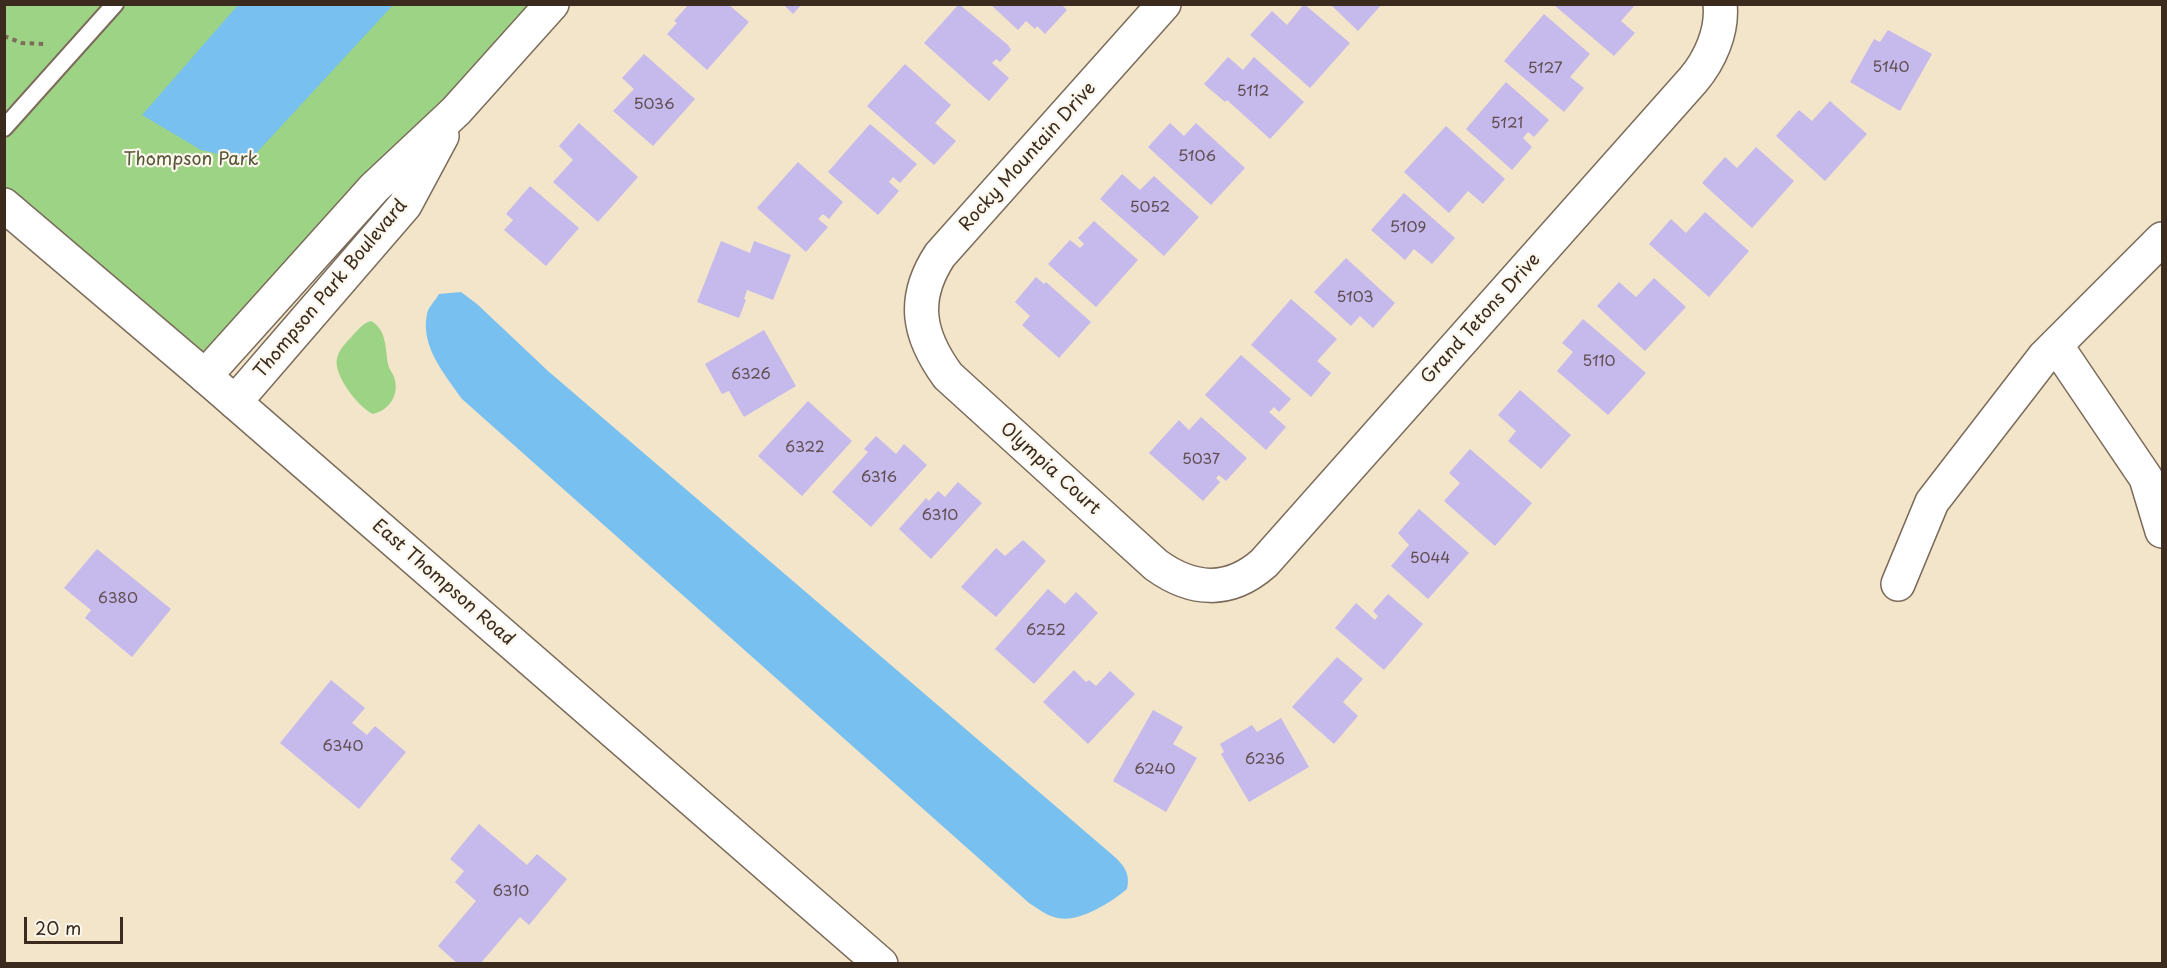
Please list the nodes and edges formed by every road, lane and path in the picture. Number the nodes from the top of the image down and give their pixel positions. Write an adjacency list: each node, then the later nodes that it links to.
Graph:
1 (115, 4): 6 (lane)
2 (552, 4): 5 (street, Thompson Park Boulevard)
3 (1164, 4): 9 (street, Rocky Mountain Drive)
4 (1720, 9): 15 (street, Grand Tetons Drive)
5 (456, 111): 11 (street, Thompson Park Boulevard); 12 (street, Thompson Park Boulevard)
6 (4, 128)
7 (4, 205): 11 (street, East Thompson Road)
8 (2163, 239): 10 (street)
9 (922, 323): 15 (street, Olympia Court)
10 (2056, 345): 13 (street); 14 (street)
11 (205, 376): 12 (street, East Thompson Road)
12 (235, 402): 16 (street, East Thompson Road)
13 (2163, 531)
14 (1898, 584)
15 (1205, 586)
16 (880, 963)

